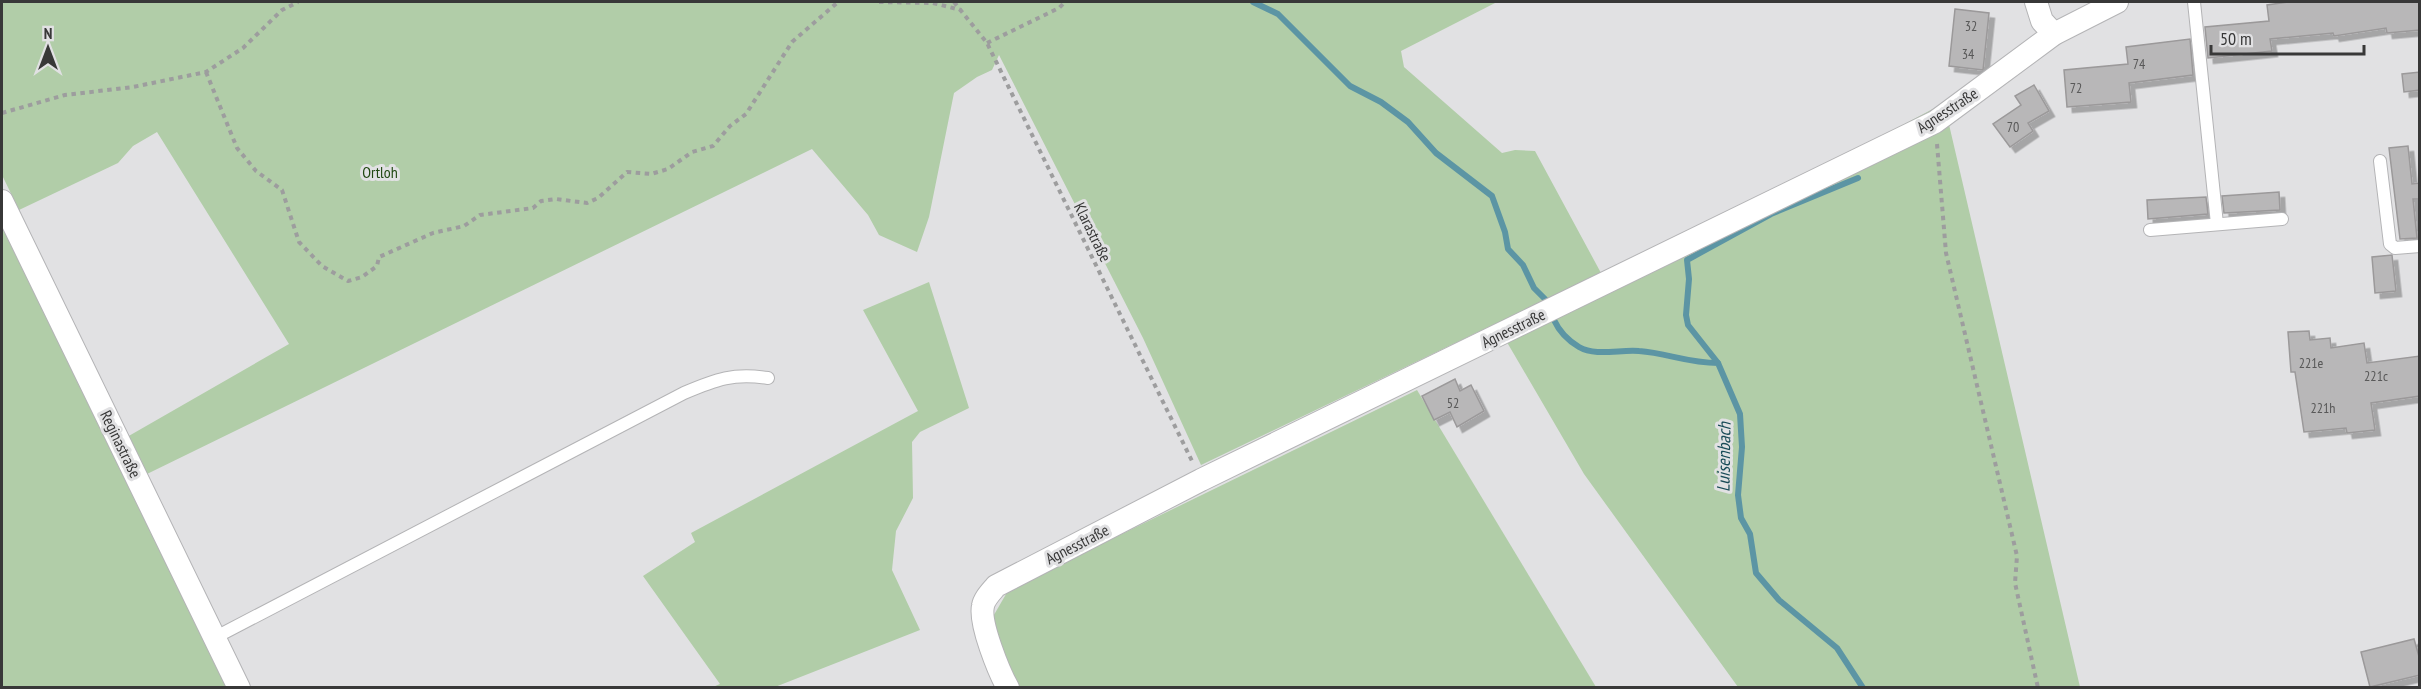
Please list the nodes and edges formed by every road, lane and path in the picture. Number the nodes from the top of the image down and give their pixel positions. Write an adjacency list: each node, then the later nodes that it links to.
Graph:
1 (298, 2): 12 (path)
2 (838, 2): 12 (path)
3 (879, 2): 9 (path)
4 (954, 2): 9 (path, Klarastraße)
5 (1065, 2): 11 (path)
6 (2036, 2): 10 (street)
7 (2117, 2): 10 (street, Agnesstraße)
8 (2194, 2): 18 (lane)
9 (962, 10): 11 (path, Klarastraße)
10 (2054, 34): 14 (street, Agnesstraße)
11 (987, 43): 22 (path, Klarastraße)
12 (206, 72): 13 (path)
13 (2, 113)
14 (1935, 122): 22 (street, Agnesstraße); 26 (path)
15 (2380, 161): 20 (lane)
16 (2, 201): 23 (street, Reginastraße)
17 (2282, 219): 18 (lane)
18 (2217, 224): 19 (lane)
19 (2150, 230)
20 (2420, 246)
21 (768, 378): 23 (lane)
22 (1201, 480): 25 (street, Agnesstraße)
23 (214, 638): 24 (street, Reginastraße)
24 (239, 687)
25 (1008, 687)
26 (2038, 687)

